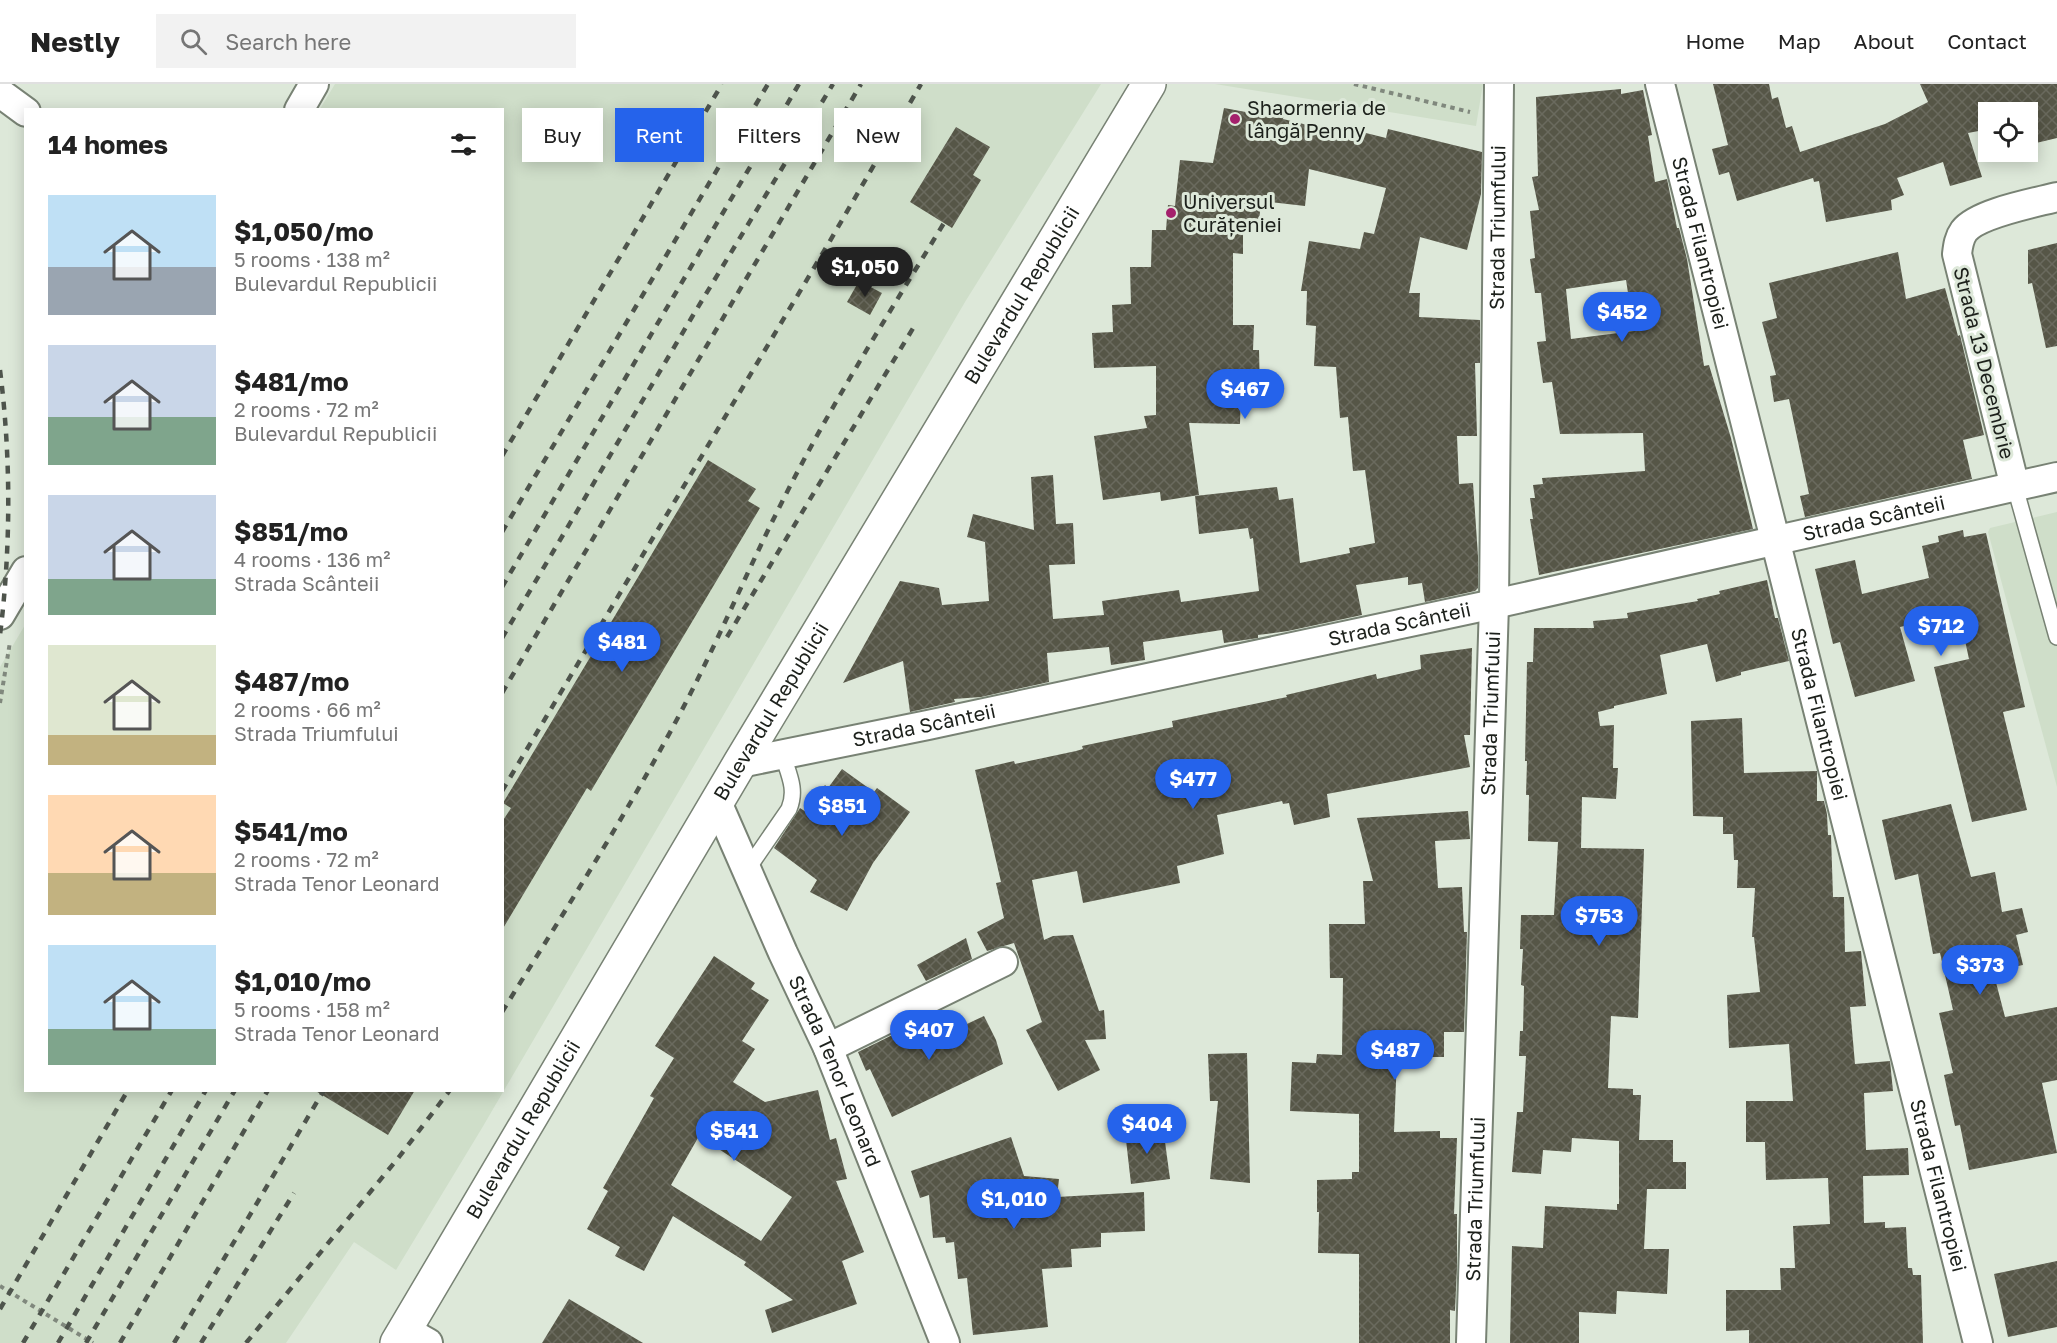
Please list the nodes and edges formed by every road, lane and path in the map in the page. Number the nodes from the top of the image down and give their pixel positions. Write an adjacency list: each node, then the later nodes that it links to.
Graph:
1 (314, 84): 7 (street)
2 (1149, 84): 20 (main road, Bulevardul Republicii)
3 (1354, 84): 9 (path)
4 (1499, 84): 9 (street, Strada Triumfului)
5 (1660, 84): 13 (street, Strada Filantropiei)
6 (0, 93): 8 (street)
7 (300, 108)
8 (24, 111)
9 (1499, 120): 15 (street, Strada Triumfului)
10 (2057, 197): 12 (street, Strada 13 Decembrie)
11 (2057, 477): 12 (street, Strada Scânteii)
12 (2015, 487): 13 (street, Strada Scânteii); 17 (lane)
13 (1776, 543): 15 (street, Strada Scânteii); 30 (street, Strada Filantropiei)
14 (24, 574): 16 (street)
15 (1494, 604): 19 (street, Strada Scânteii); 29 (street, Strada Triumfului)
16 (0, 615)
17 (2054, 617): 18 (lane)
18 (2057, 637)
19 (783, 756): 20 (street, Strada Scânteii); 22 (lane)
20 (740, 763): 21 (main road, Bulevardul Republicii)
21 (717, 802): 22 (street, Strada Tenor Leonard); 26 (main road, Bulevardul Republicii)
22 (747, 870): 24 (street, Strada Tenor Leonard)
23 (1003, 962): 24 (street)
24 (828, 1048): 28 (street, Strada Tenor Leonard)
25 (0, 1286): 27 (path)
26 (410, 1339)
27 (93, 1343)
28 (945, 1343)
29 (1471, 1343)
30 (1978, 1343)

